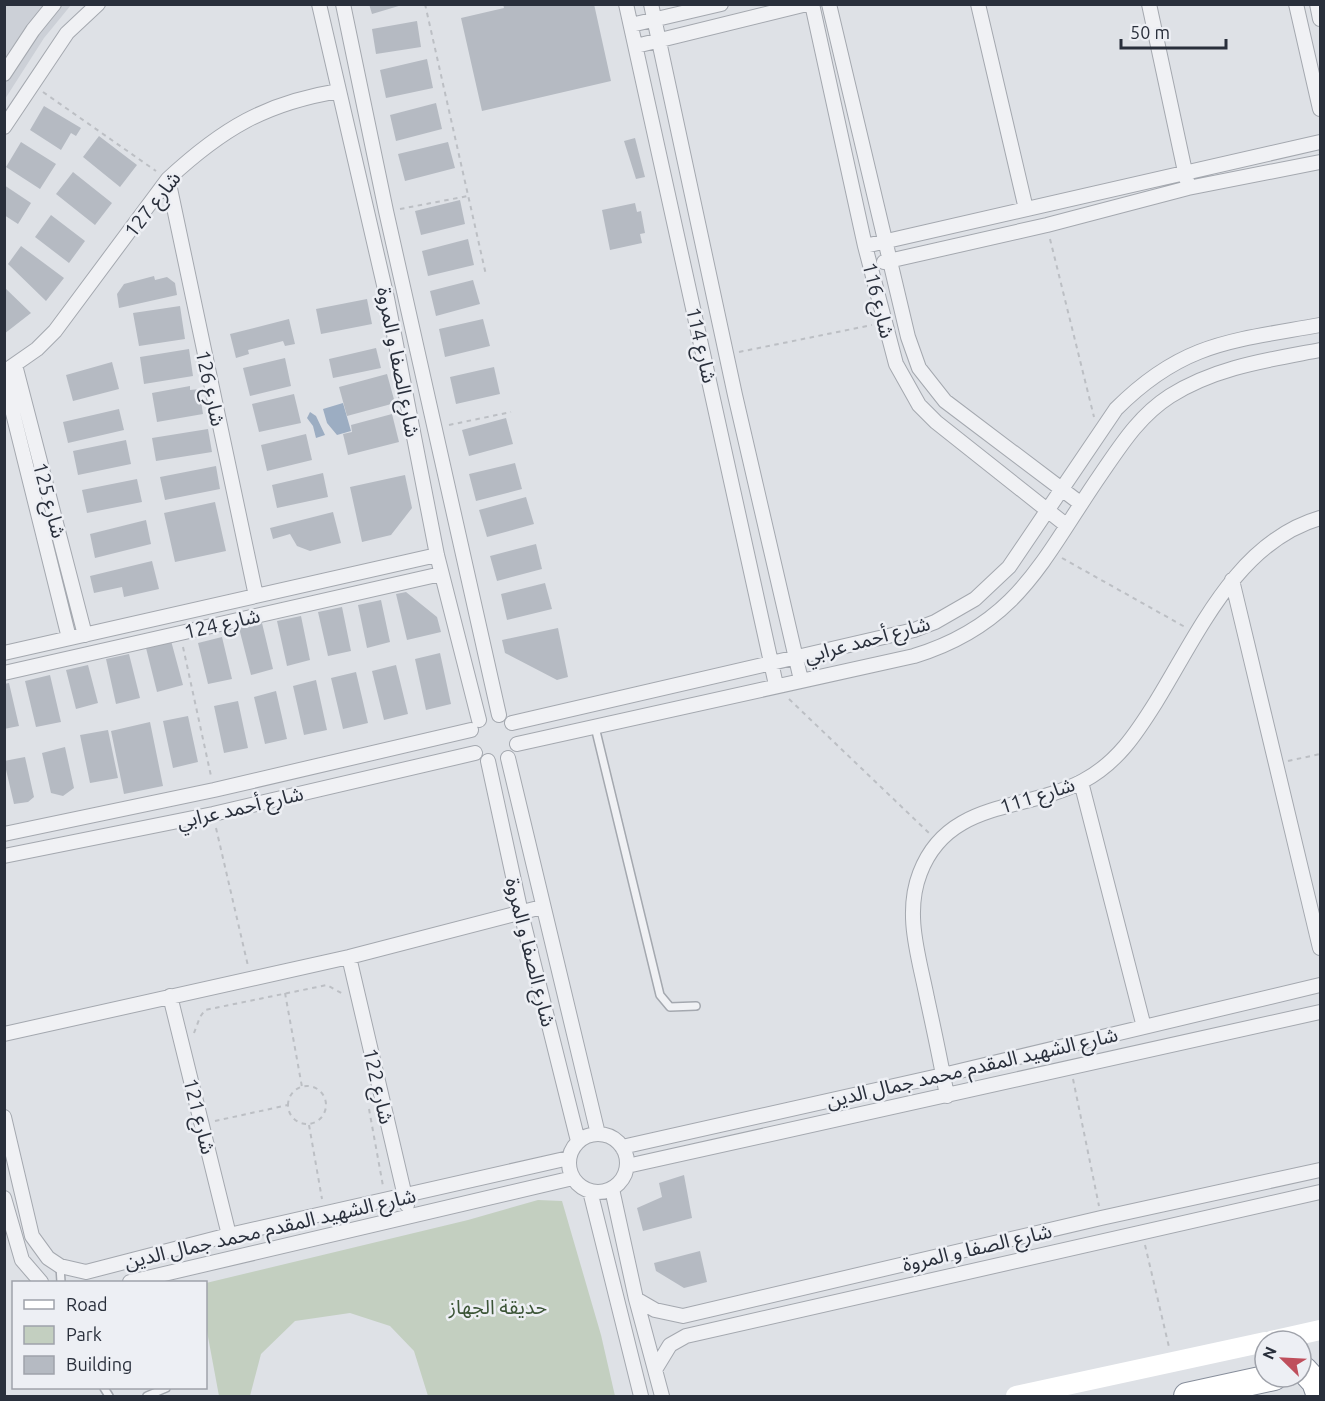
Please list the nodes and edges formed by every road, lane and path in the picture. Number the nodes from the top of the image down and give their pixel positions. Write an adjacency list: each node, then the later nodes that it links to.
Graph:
1 (54, 4): 21 (street)
2 (98, 4): 22 (street)
3 (319, 4): 23 (street, شارع الصفا و المروة)
4 (344, 4): 33 (street, شارع الصفا و المروة)
5 (425, 4): 31 (path)
6 (626, 4): 18 (street, شارع 114)
7 (651, 4): 16 (street, شارع 114)
8 (721, 4): 16 (street)
9 (807, 4): 19 (street)
10 (812, 4): 36 (street, شارع 116)
11 (830, 4): 35 (street, شارع 116)
12 (978, 4): 32 (street)
13 (1149, 4): 28 (street)
14 (1296, 4): 24 (street)
15 (1317, 4): 17 (street)
16 (654, 19): 18 (street); 19 (street, شارع 114)
17 (1320, 20)
18 (631, 24): 20 (street, شارع 114)
19 (659, 40): 20 (street); 45 (street, شارع 114)
20 (636, 46): 49 (street, شارع 114)
21 (5, 72)
22 (32, 84): 25 (street); 29 (path)
23 (339, 91): 29 (street, شارع 127); 41 (street, شارع الصفا و المروة)
24 (1320, 109)
25 (4, 127)
26 (1320, 142): 28 (street)
27 (1320, 162): 30 (street)
28 (1185, 173): 30 (street); 32 (street)
29 (168, 179): 46 (street, شارع 127); 62 (street, شارع 126)
30 (1188, 188): 34 (street)
31 (468, 196): 33 (path); 39 (path)
32 (1026, 209): 35 (street)
33 (386, 211): 40 (street, شارع الصفا و المروة)
34 (1047, 225): 37 (street); 52 (path)
35 (886, 241): 36 (street); 37 (street, شارع 116)
36 (865, 246): 38 (street, شارع 116)
37 (890, 260): 38 (street); 53 (street, شارع 116)
38 (870, 265): 42 (street, شارع 116)
39 (486, 275)
40 (406, 294): 41 (street); 51 (street, شارع الصفا و المروة)
41 (387, 298): 59 (street, شارع الصفا و المروة)
42 (884, 322): 45 (path); 55 (street, شارع 116)
43 (1320, 324): 52 (street, شارع أحمد عرابي)
44 (1320, 350): 54 (street, شارع أحمد عرابي)
45 (727, 354): 48 (street, شارع 114)
46 (10, 369): 65 (street, شارع 125)
47 (4, 377): 66 (street, شارع 125)
48 (735, 395): 49 (street); 68 (street, شارع 114)
49 (715, 400): 69 (street, شارع 114)
50 (511, 412): 51 (path)
51 (434, 428): 73 (street, شارع الصفا و المروة)
52 (1098, 435): 53 (street, شارع أحمد عرابي)
53 (1062, 490): 54 (street, شارع 116); 55 (street, شارع أحمد عرابي)
54 (1080, 503): 57 (street, شارع أحمد عرابي)
55 (1048, 511): 57 (street, شارع 116); 68 (street, شارع أحمد عرابي)
56 (1320, 518): 61 (street, شارع 111)
57 (1066, 525): 58 (street, شارع أحمد عرابي)
58 (1048, 551): 64 (path); 71 (street, شارع أحمد عرابي)
59 (436, 555): 60 (street, شارع الصفا و المروة); 62 (street, شارع 124)
60 (441, 574): 63 (street, شارع 124); 75 (street, شارع الصفا و المروة)
61 (1232, 580): 64 (street, شارع 111); 82 (street)
62 (256, 596): 65 (street, شارع 124)
63 (179, 632): 70 (street, شارع 124); 84 (path)
64 (1198, 634): 83 (street, شارع 111)
65 (85, 635): 66 (street, شارع 124)
66 (69, 638): 67 (street, شارع 124)
67 (4, 653)
68 (796, 658): 69 (street, شارع أحمد عرابي); 71 (street, شارع 114)
69 (771, 664): 72 (street, شارع 114); 74 (street, شارع أحمد عرابي)
70 (4, 673)
71 (801, 680): 72 (street, شارع أحمد عرابي)
72 (776, 685): 76 (street, شارع أحمد عرابي); 87 (path)
73 (499, 714): 74 (street); 75 (street)
74 (513, 723): 77 (street)
75 (475, 725): 78 (street); 84 (street, شارع أحمد عرابي)
76 (595, 727): 77 (street, شارع أحمد عرابي); 98 (lane)
77 (517, 744): 80 (street)
78 (475, 753): 81 (street); 85 (street, شارع أحمد عرابي)
79 (1320, 754): 82 (path)
80 (507, 758): 81 (street); 89 (street, شارع الصفا و المروة)
81 (488, 761): 90 (street, شارع الصفا و المروة)
82 (1275, 763): 91 (street)
83 (1081, 782): 87 (street, شارع 111); 100 (street)
84 (214, 790): 86 (street, شارع أحمد عرابي)
85 (213, 814): 88 (street, شارع أحمد عرابي); 93 (path)
86 (4, 834)
87 (938, 843): 104 (street, شارع 111)
88 (4, 856)
89 (542, 907): 90 (street); 112 (street, شارع الصفا و المروة)
90 (521, 913): 92 (street); 113 (street, شارع الصفا و المروة)
91 (1320, 948)
92 (349, 957): 93 (street); 122 (street, شارع 122)
93 (251, 977): 96 (street)
94 (1320, 985): 100 (street, شارع الشهيد المقدم محمد جمال الدين)
95 (285, 993): 97 (path); 102 (path); 105 (path)
96 (171, 996): 101 (street); 131 (street, شارع 121)
97 (349, 1001)
98 (696, 1006)
99 (1320, 1012): 103 (street, شارع الشهيد المقدم محمد جمال الدين)
100 (1144, 1027): 104 (street, شارع الشهيد المقدم محمد جمال الدين)
101 (4, 1034)
102 (196, 1043)
103 (1071, 1068): 106 (street, شارع الشهيد المقدم محمد جمال الدين); 128 (path)
104 (943, 1075): 106 (street, شارع 111); 114 (street, شارع الشهيد المقدم محمد جمال الدين)
105 (302, 1087): 107 (path); 111 (path)
106 (947, 1096): 116 (street, شارع الشهيد المقدم محمد جمال الدين)
107 (288, 1105): 110 (path); 111 (path)
108 (369, 1106): 125 (path)
109 (4, 1117): 132 (street)
110 (211, 1122)
111 (309, 1125): 126 (path)
112 (598, 1134): 113 (street); 114 (street)
113 (579, 1141): 115 (street)
114 (622, 1147): 116 (street)
115 (569, 1158): 118 (street); 122 (street, شارع الشهيد المقدم محمد جمال الدين)
116 (627, 1166): 119 (street)
117 (1320, 1170): 124 (street, شارع الصفا و المروة)
118 (573, 1178): 120 (street); 127 (street, شارع الشهيد المقدم محمد جمال الدين)
119 (612, 1189): 120 (street); 136 (street)
120 (590, 1191): 146 (street)
121 (1320, 1192): 129 (street, شارع الصفا و المروة)
122 (405, 1195): 125 (street, شارع الشهيد المقدم محمد جمال الدين); 127 (street, شارع 122)
123 (4, 1198): 133 (street)
124 (1188, 1199): 128 (street, شارع الصفا و المروة); 129 (street)
125 (386, 1200): 126 (street, شارع الشهيد المقدم محمد جمال الدين)
126 (324, 1214): 131 (street, شارع الشهيد المقدم محمد جمال الدين)
127 (409, 1215): 135 (street, شارع الشهيد المقدم محمد جمال الدين)
128 (1101, 1218): 137 (street, شارع الصفا و المروة)
129 (1192, 1220): 130 (street, شارع الصفا و المروة)
130 (1142, 1230): 138 (street, شارع الصفا و المروة); 140 (path)
131 (229, 1235): 132 (street, شارع الشهيد المقدم محمد جمال الدين)
132 (60, 1266): 134 (lane)
133 (40, 1281)
134 (61, 1281)
135 (134, 1281)
136 (636, 1299): 137 (street, شارع الصفا و المروة); 141 (street)
137 (683, 1316): 138 (street)
138 (686, 1336): 141 (street, شارع الصفا و المروة)
139 (1253, 1345): 140 (street)
140 (1172, 1363): 148 (street)
141 (656, 1368): 147 (street)
142 (1313, 1378): 150 (highway)
143 (1253, 1382): 149 (highway)
144 (164, 1389): 145 (lane)
145 (147, 1396)
146 (641, 1396)
147 (662, 1396)
148 (1016, 1396)
149 (1187, 1396)
150 (1320, 1396)

